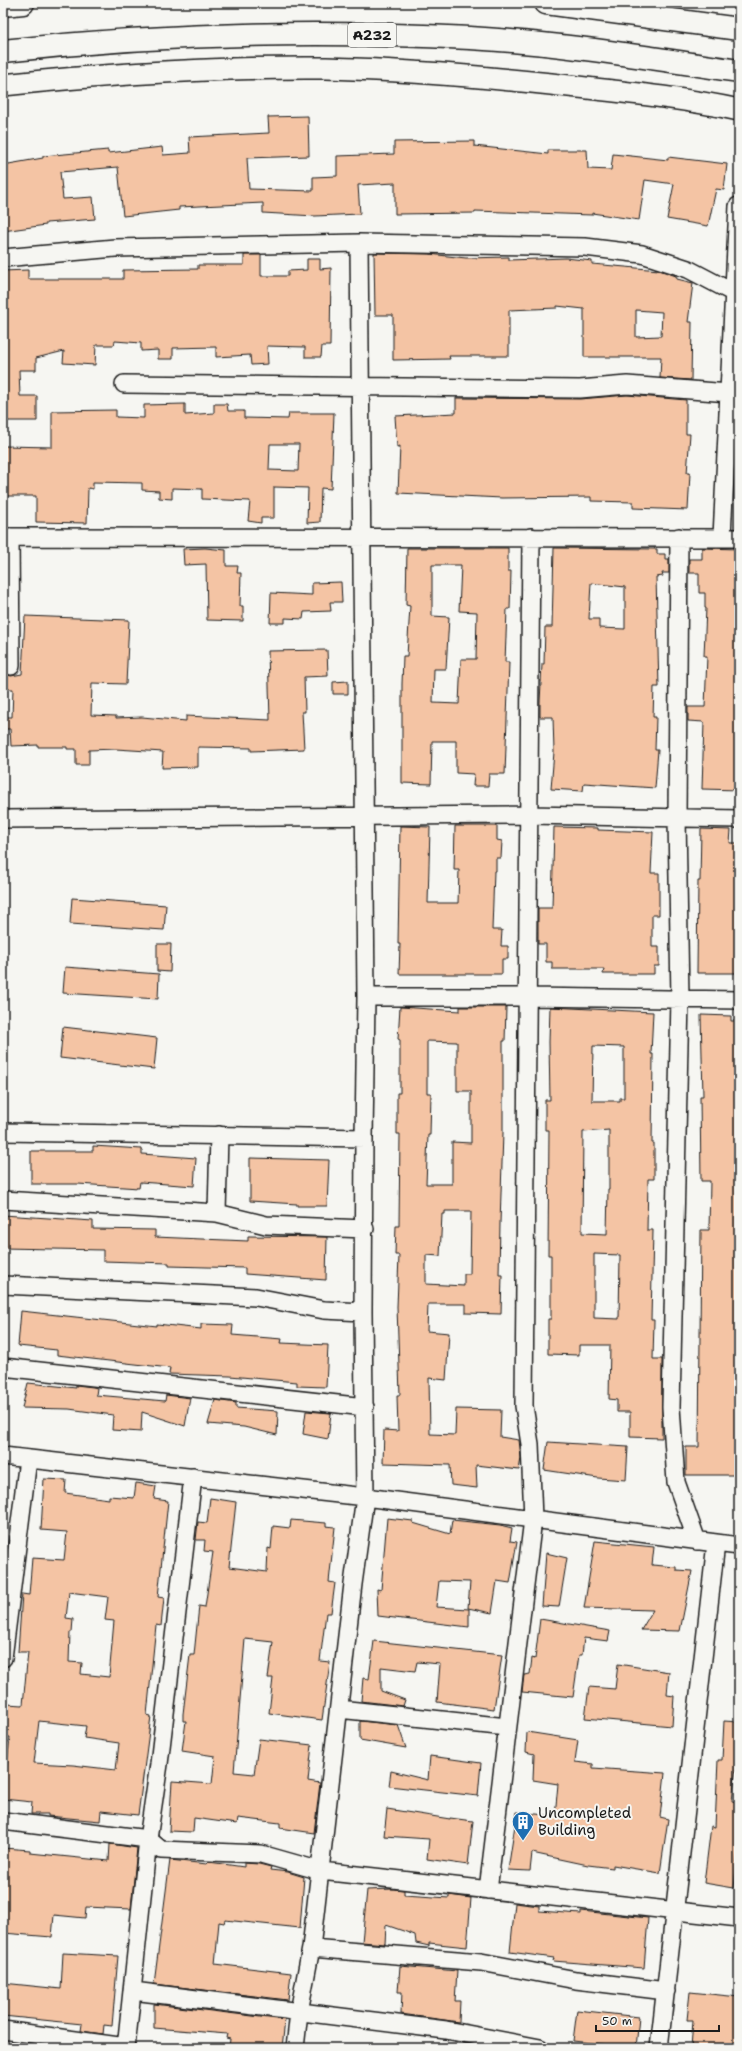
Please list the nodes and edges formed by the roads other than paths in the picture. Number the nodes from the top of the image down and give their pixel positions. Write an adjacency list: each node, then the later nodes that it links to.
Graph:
1 (23, 3): 3 (highway)
2 (546, 3): 4 (highway)
3 (3, 5)
4 (739, 29)
5 (3, 51): 6 (highway, A232)
6 (739, 71)
7 (3, 85): 8 (main road)
8 (739, 110)
9 (738, 206): 12 (street)
10 (359, 243): 11 (street); 12 (street); 14 (street)
11 (3, 258)
12 (734, 293): 15 (street)
13 (124, 384): 14 (street)
14 (360, 387): 15 (street); 17 (street)
15 (729, 393): 20 (street)
16 (6, 537): 17 (street); 21 (street)
17 (362, 537): 18 (street); 23 (street)
18 (531, 537): 19 (street); 22 (street)
19 (679, 537): 20 (street); 24 (street)
20 (731, 537)
21 (11, 666)
22 (529, 815): 23 (street); 24 (street); 28 (street)
23 (364, 817): 25 (street); 27 (street)
24 (677, 818): 26 (street); 29 (street)
25 (3, 819)
26 (739, 819)
27 (366, 997): 28 (street); 33 (street)
28 (529, 997): 29 (street); 45 (street)
29 (680, 999): 30 (street); 46 (street)
30 (739, 1000)
31 (3, 1132): 32 (street)
32 (219, 1135): 33 (street); 35 (street)
33 (364, 1138): 36 (street)
34 (3, 1200): 35 (street)
35 (217, 1214): 36 (street)
36 (365, 1228): 38 (street)
37 (3, 1285): 38 (street)
38 (363, 1312): 40 (street)
39 (3, 1367): 40 (street)
40 (365, 1408): 44 (street)
41 (3, 1456): 42 (street)
42 (28, 1458): 43 (street); 49 (street)
43 (193, 1477): 44 (street); 53 (street)
44 (365, 1497): 45 (street); 50 (street)
45 (532, 1519): 46 (street); 51 (street)
46 (697, 1541): 47 (street)
47 (716, 1543): 48 (street); 56 (street)
48 (739, 1546)
49 (3, 1658)
50 (339, 1709): 51 (street); 54 (street)
51 (508, 1727): 55 (street)
52 (3, 1821): 53 (street)
53 (148, 1839): 54 (street); 59 (street)
54 (321, 1871): 55 (street); 58 (street)
55 (488, 1890): 56 (street)
56 (676, 1910): 57 (street); 60 (street)
57 (739, 1918)
58 (311, 1948): 60 (street); 61 (street)
59 (133, 1990): 61 (street); 63 (street)
60 (666, 1991): 66 (street)
61 (298, 2012): 64 (street); 65 (street)
62 (3, 2030): 63 (street)
63 (126, 2048)
64 (295, 2048)
65 (540, 2048)
66 (659, 2048)

